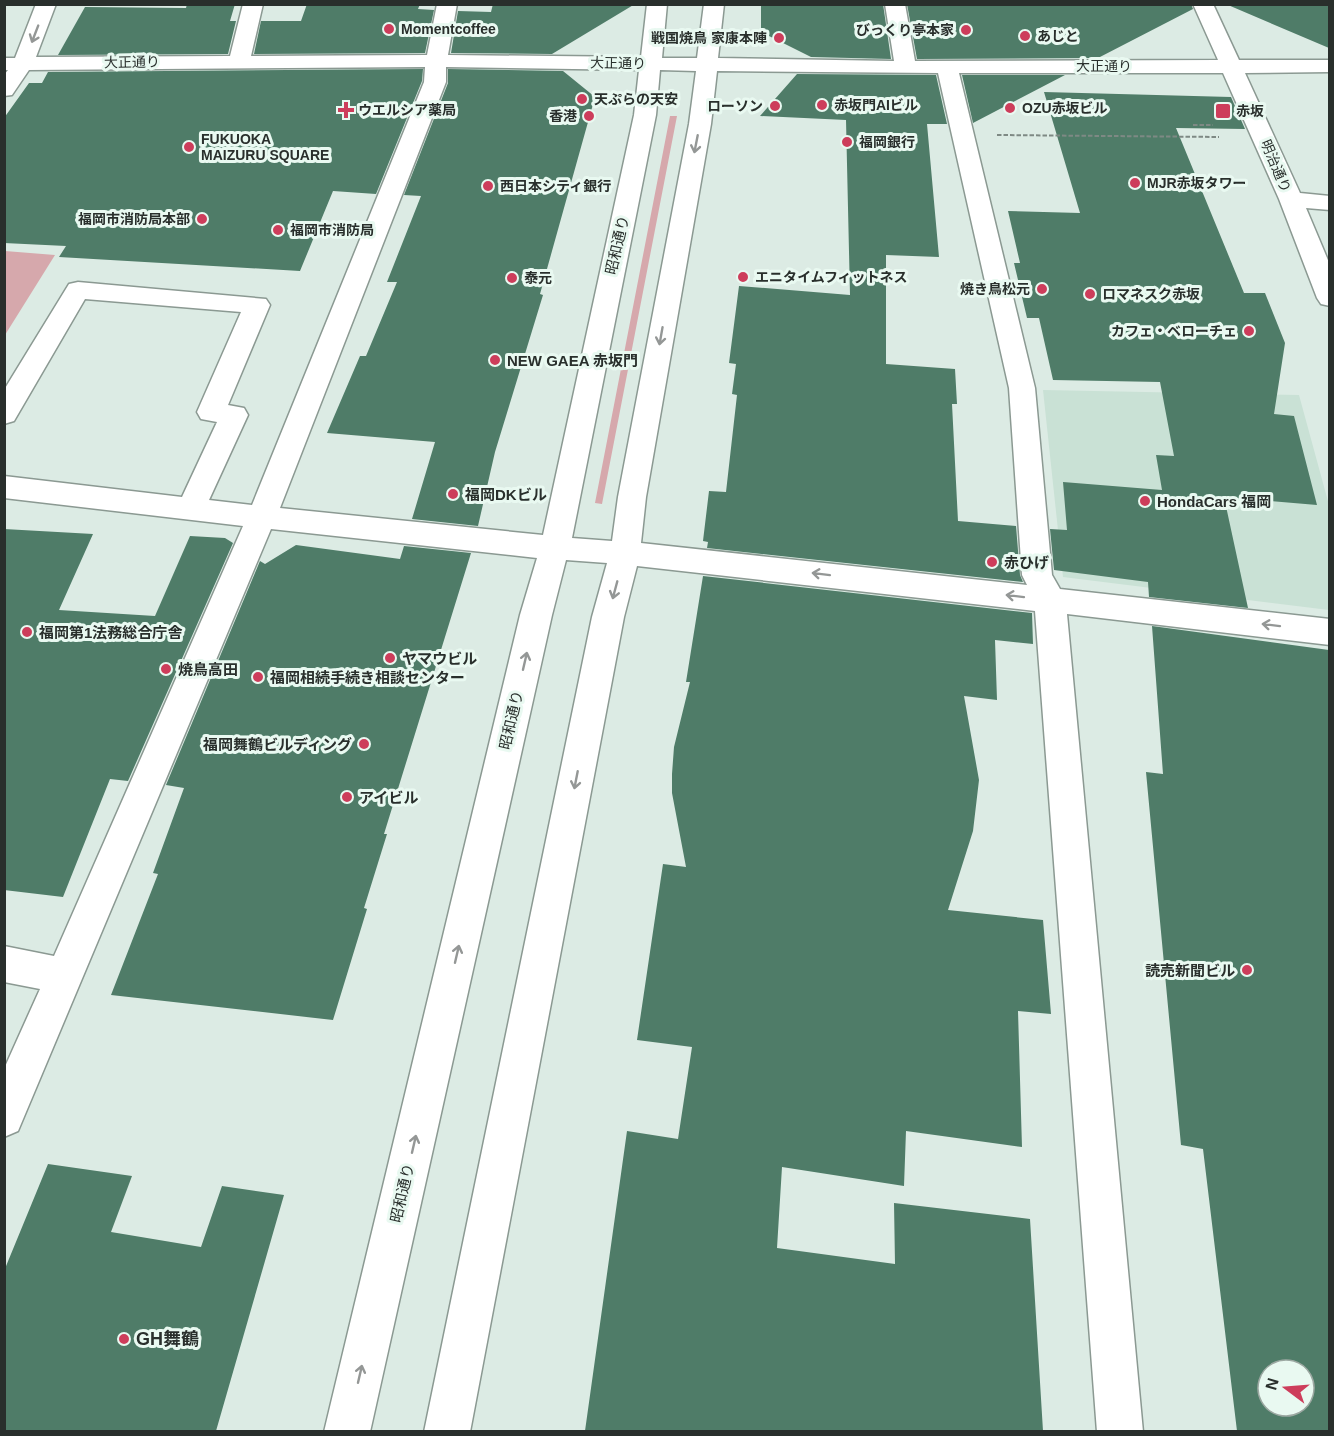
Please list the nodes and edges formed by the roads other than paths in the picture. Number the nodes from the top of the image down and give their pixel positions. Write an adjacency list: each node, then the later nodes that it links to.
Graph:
1 (46, 4): 11 (street, one-way to 11)
2 (253, 4): 8 (street)
3 (447, 4): 9 (street)
4 (657, 4): 10 (street, 昭和通り)
5 (714, 4): 12 (street)
6 (896, 4): 16 (street)
7 (1203, 4): 13 (street, 明治通り)
8 (239, 61): 9 (street, 大正通り); 11 (street, 大正通り)
9 (436, 61): 10 (street, 大正通り); 24 (street)
10 (650, 63): 12 (street, 大正通り); 25 (street, 昭和通り)
11 (14, 64): 17 (street)
12 (706, 65): 16 (street, 大正通り); 26 (street, one-way to 26)
13 (1232, 65): 14 (street, 大正通り); 15 (street, 大正通り); 18 (street, 明治通り)
14 (947, 66): 16 (street, 大正通り); 27 (street)
15 (1329, 66)
16 (906, 67)
17 (4, 90)
18 (1291, 200): 19 (street); 20 (street, 明治通り)
19 (1329, 203)
20 (1328, 293)
21 (4, 414): 23 (street)
22 (4, 487): 23 (street)
23 (191, 508): 24 (street)
24 (262, 516): 25 (street); 30 (street)
25 (555, 547): 26 (street); 32 (street, 昭和通り, one-way to 25)
26 (625, 552): 27 (street, one-way to 26); 33 (street, one-way to 33)
27 (1050, 600): 28 (street, one-way to 27); 34 (street)
28 (1329, 632)
29 (4, 964): 30 (street)
30 (64, 976): 31 (street)
31 (4, 1117)
32 (347, 1431)
33 (447, 1431)
34 (1120, 1431)

